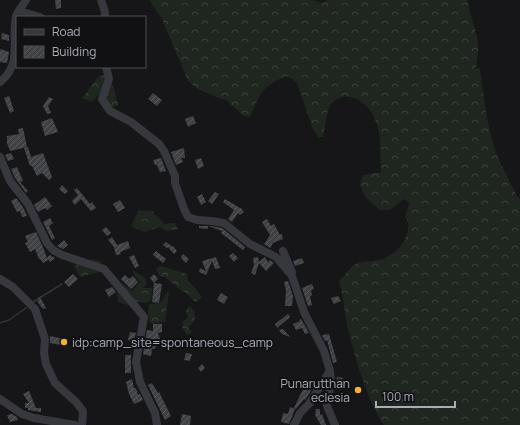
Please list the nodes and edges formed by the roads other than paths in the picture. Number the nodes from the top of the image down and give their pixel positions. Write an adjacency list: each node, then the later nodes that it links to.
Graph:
1 (26, 0): 3 (street)
2 (101, 0): 6 (street)
3 (19, 11): 4 (street); 5 (street)
4 (17, 16)
5 (36, 16)
6 (105, 16)
7 (16, 31): 9 (street)
8 (106, 68): 12 (street)
9 (0, 82)
10 (0, 157): 18 (street)
11 (283, 251): 12 (street)
12 (292, 276): 14 (street)
13 (0, 279): 17 (street)
14 (330, 371): 19 (street); 20 (street)
15 (0, 399): 16 (street)
16 (75, 425)
17 (82, 425)
18 (157, 425)
19 (294, 425)
20 (335, 425)

